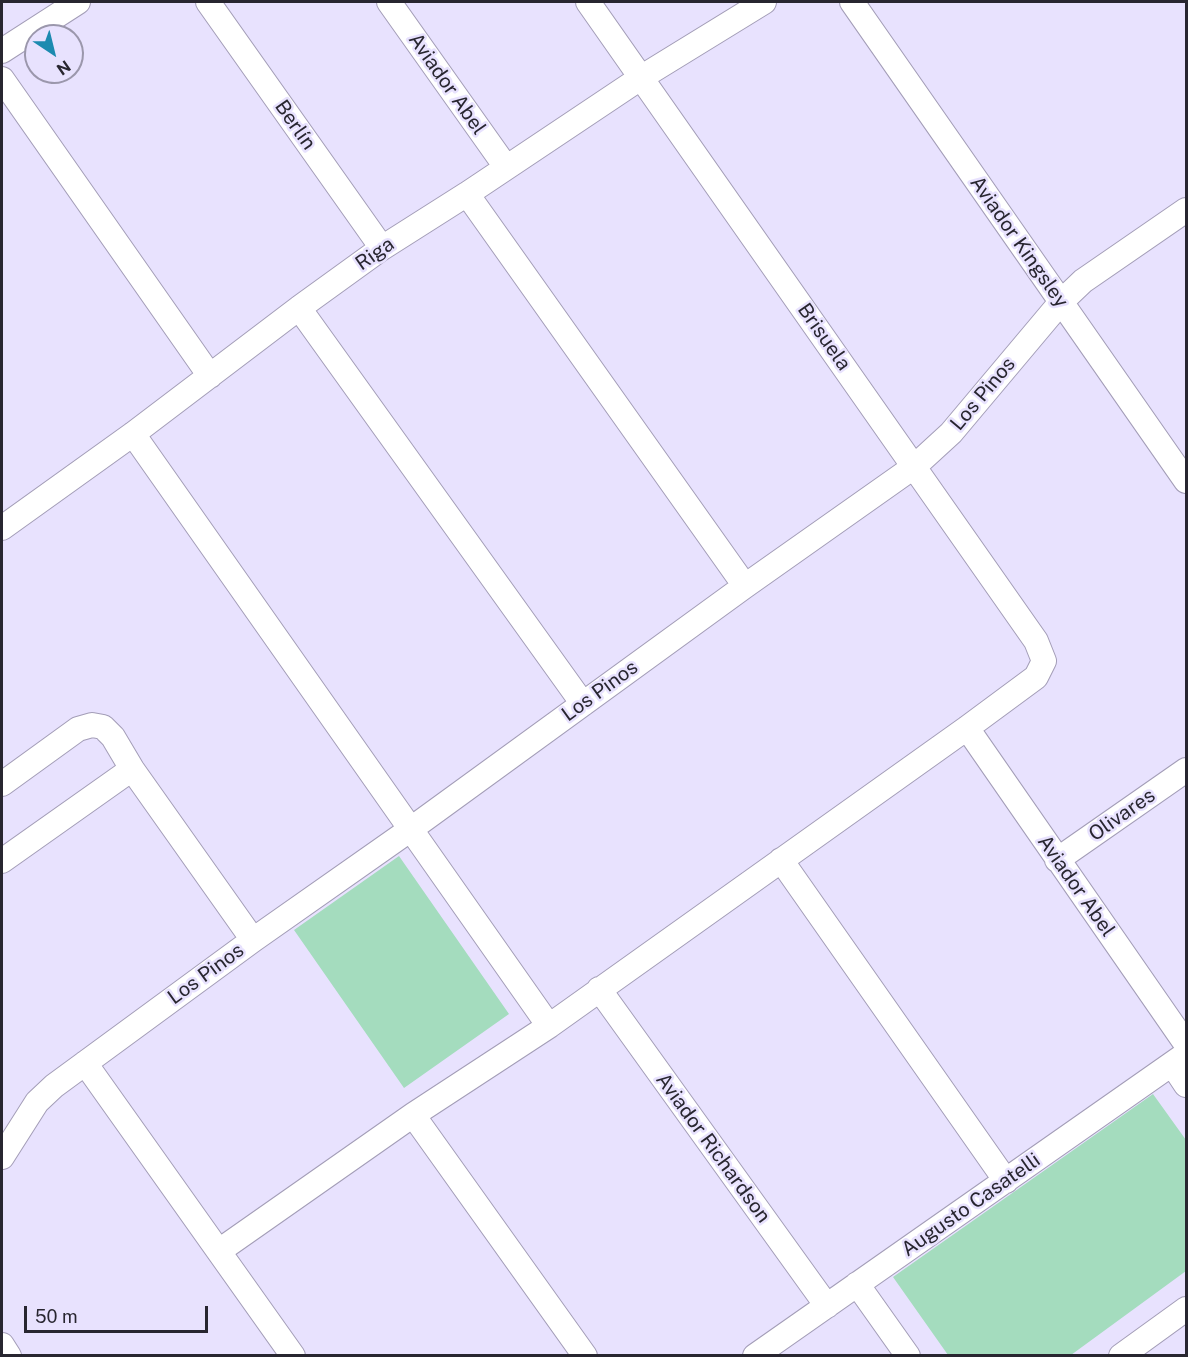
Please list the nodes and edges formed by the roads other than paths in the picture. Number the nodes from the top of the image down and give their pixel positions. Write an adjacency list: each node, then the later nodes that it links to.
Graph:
1 (78, 2): 7 (street)
2 (208, 2): 13 (street, Berlín)
3 (389, 2): 10 (street, Aviador Abel)
4 (588, 2): 8 (street, Brisuela)
5 (764, 2): 8 (street, Riga)
6 (852, 2): 14 (street, Aviador Kingsley)
7 (2, 51)
8 (642, 77): 10 (street, Riga); 18 (street, Brisuela)
9 (2, 79): 16 (street)
10 (506, 167): 11 (street, Riga)
11 (467, 194): 13 (street, Riga); 21 (street)
12 (1186, 210): 14 (street, Los Pinos)
13 (382, 248): 15 (street, Riga)
14 (1061, 302): 18 (street, Los Pinos); 19 (street, Aviador Kingsley)
15 (299, 308): 16 (street, Riga); 22 (street)
16 (210, 376): 17 (street, Riga)
17 (133, 435): 20 (street, Riga); 27 (street)
18 (915, 466): 21 (street, Los Pinos); 23 (street, Brisuela)
19 (1186, 481)
20 (2, 528)
21 (745, 586): 22 (street, Los Pinos)
22 (583, 704): 27 (street, Los Pinos)
23 (967, 728): 28 (street); 29 (street, Aviador Abel)
24 (132, 769): 26 (street); 30 (street); 31 (street)
25 (1186, 770): 29 (street, Olivares)
26 (2, 784)
27 (411, 829): 31 (street, Los Pinos); 33 (street)
28 (782, 860): 32 (street); 40 (street)
29 (1057, 860): 34 (street, Aviador Abel)
30 (2, 861)
31 (253, 940): 36 (street, Los Pinos)
32 (599, 990): 33 (street); 43 (street, Aviador Richardson)
33 (549, 1026): 38 (street)
34 (1186, 1044)
35 (1179, 1059): 37 (street); 40 (street, Augusto Casatelli)
36 (85, 1063): 39 (street, Los Pinos); 41 (street)
37 (1186, 1084)
38 (413, 1115): 41 (street); 48 (street)
39 (2, 1157)
40 (1006, 1181): 42 (street, Augusto Casatelli)
41 (219, 1251): 47 (street)
42 (857, 1284): 43 (street, Augusto Casatelli); 50 (street)
43 (826, 1306): 49 (street, Augusto Casatelli)
44 (1186, 1310): 51 (street)
45 (2, 1345): 46 (street)
46 (9, 1356)
47 (293, 1356)
48 (585, 1356)
49 (755, 1356)
50 (908, 1356)
51 (1121, 1356)

